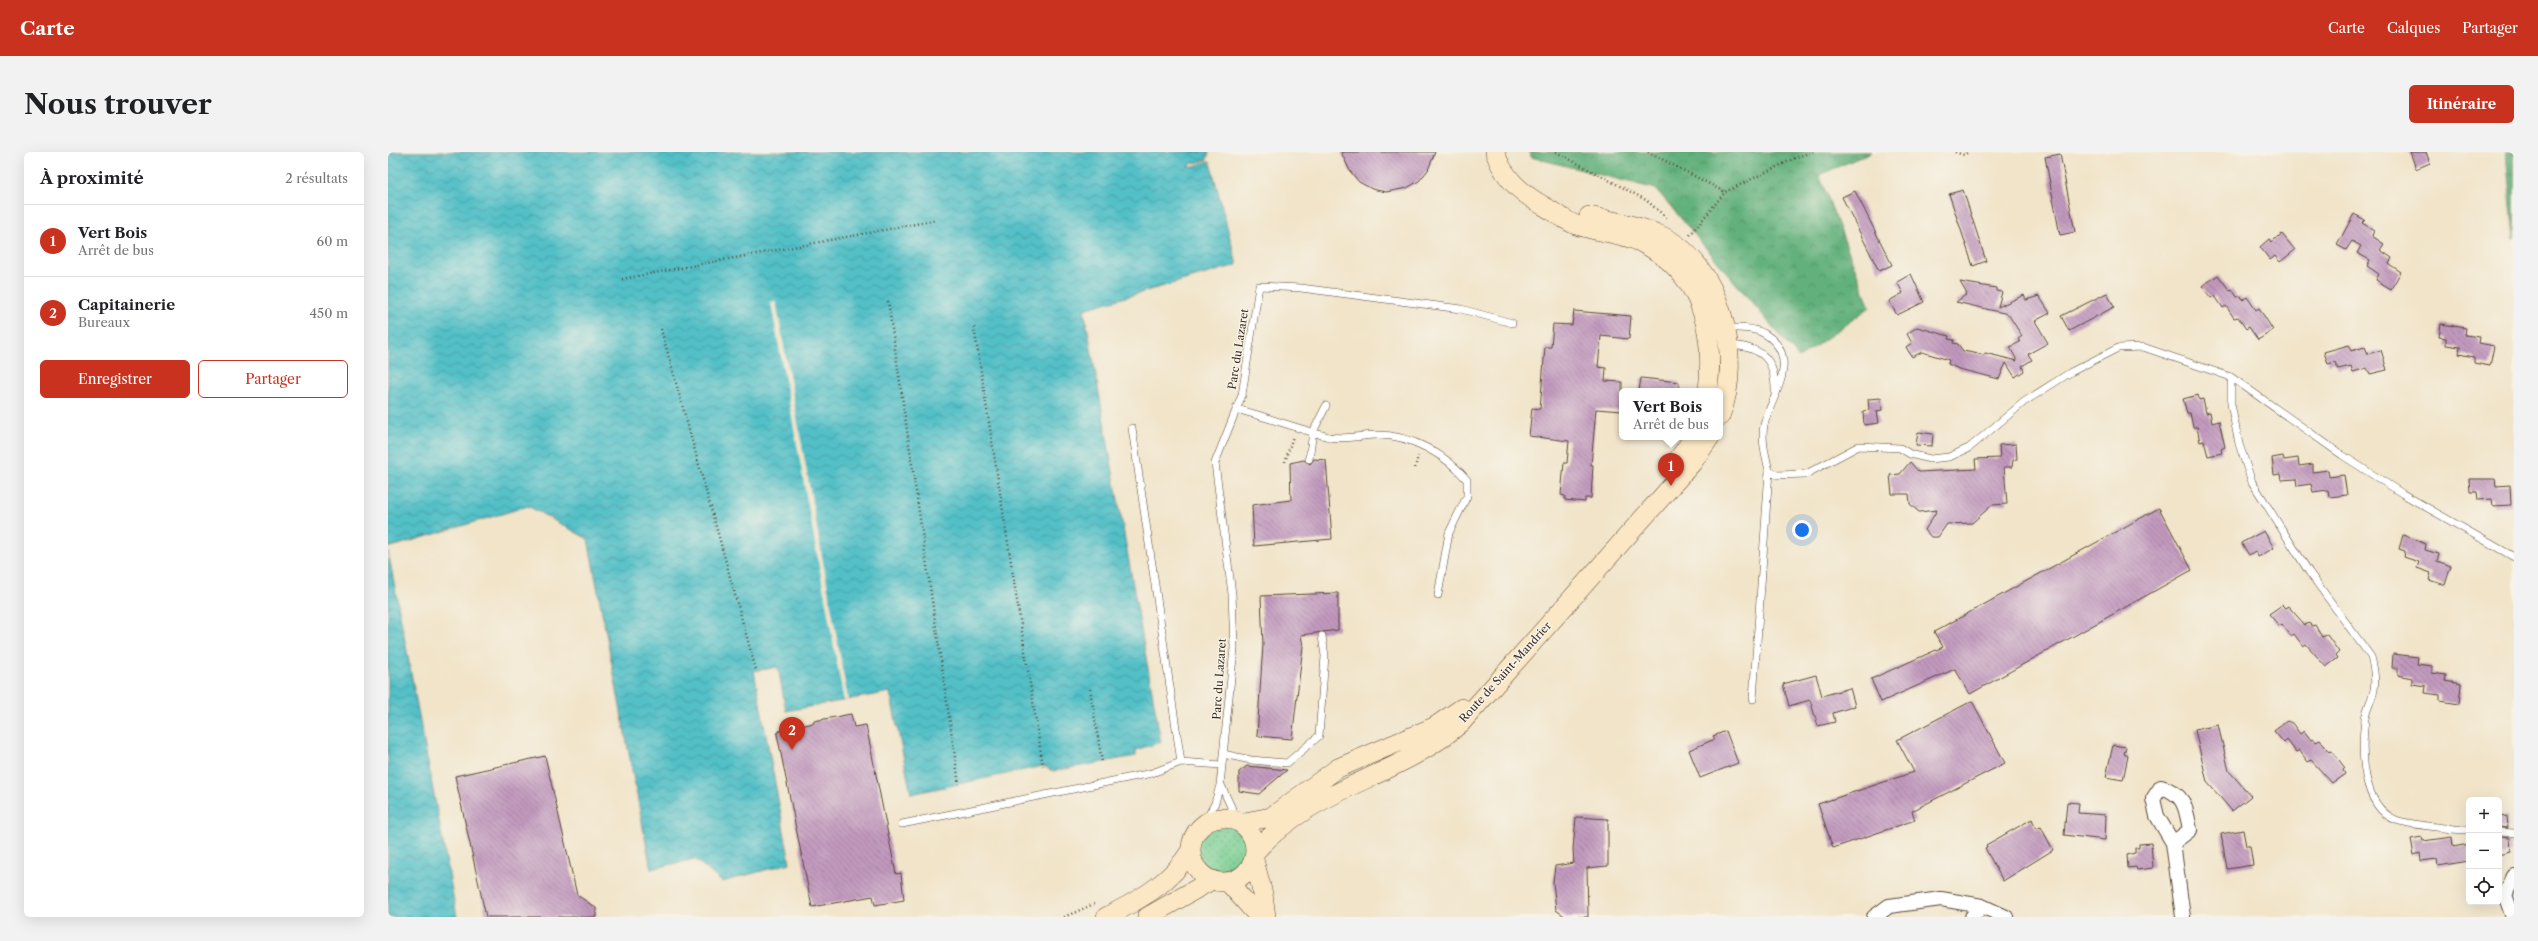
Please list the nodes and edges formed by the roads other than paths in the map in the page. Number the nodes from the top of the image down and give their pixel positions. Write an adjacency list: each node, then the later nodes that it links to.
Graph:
1 (1495, 152): 2 (main road)
2 (1550, 209): 3 (main road); 5 (main road)
3 (1688, 280): 5 (lane); 6 (main road)
4 (1512, 323): 12 (lane, Parc du Lazaret)
5 (1721, 335): 6 (lane); 9 (lane); 9 (lane); 10 (main road)
6 (1710, 354): 8 (main road)
7 (2231, 377): 18 (lane); 19 (lane); 30 (lane)
8 (1708, 388)
9 (1775, 401): 18 (lane)
10 (1723, 404)
11 (1326, 406): 14 (lane)
12 (1236, 409): 14 (lane); 23 (lane, Parc du Lazaret)
13 (1132, 428): 24 (lane)
14 (1313, 432): 17 (lane); 20 (lane)
15 (1692, 440): 27 (main road, Route de Saint-Mandrier)
16 (1708, 440): 35 (main road, Route de Saint-Mandrier)
17 (1309, 459)
18 (1769, 471): 22 (lane)
19 (2514, 557)
20 (1438, 595)
21 (1322, 636): 23 (lane)
22 (1753, 699)
23 (1223, 754): 25 (lane, Parc du Lazaret)
24 (1181, 762): 25 (lane); 28 (lane)
25 (1221, 765): 26 (lane, Parc du Lazaret)
26 (1220, 785): 27 (lane, Parc du Lazaret); 29 (lane, Parc du Lazaret)
27 (1239, 822): 29 (main road); 35 (main road)
28 (902, 824)
29 (1203, 826): 34 (main road)
30 (2466, 830)
31 (2502, 832): 32 (lane)
32 (2514, 833)
33 (2173, 843): 46 (street)
34 (1191, 850): 37 (main road); 39 (main road)
35 (1254, 856): 37 (main road); 42 (main road)
36 (2514, 876): 47 (street)
37 (1220, 881): 40 (main road); 41 (main road)
38 (1982, 906): 43 (street); 44 (street); 45 (street)
39 (1106, 917)
40 (1147, 917)
41 (1259, 917)
42 (1266, 917)
43 (1874, 917)
44 (1972, 917)
45 (2006, 917)
46 (2183, 917)
47 (2513, 917)

